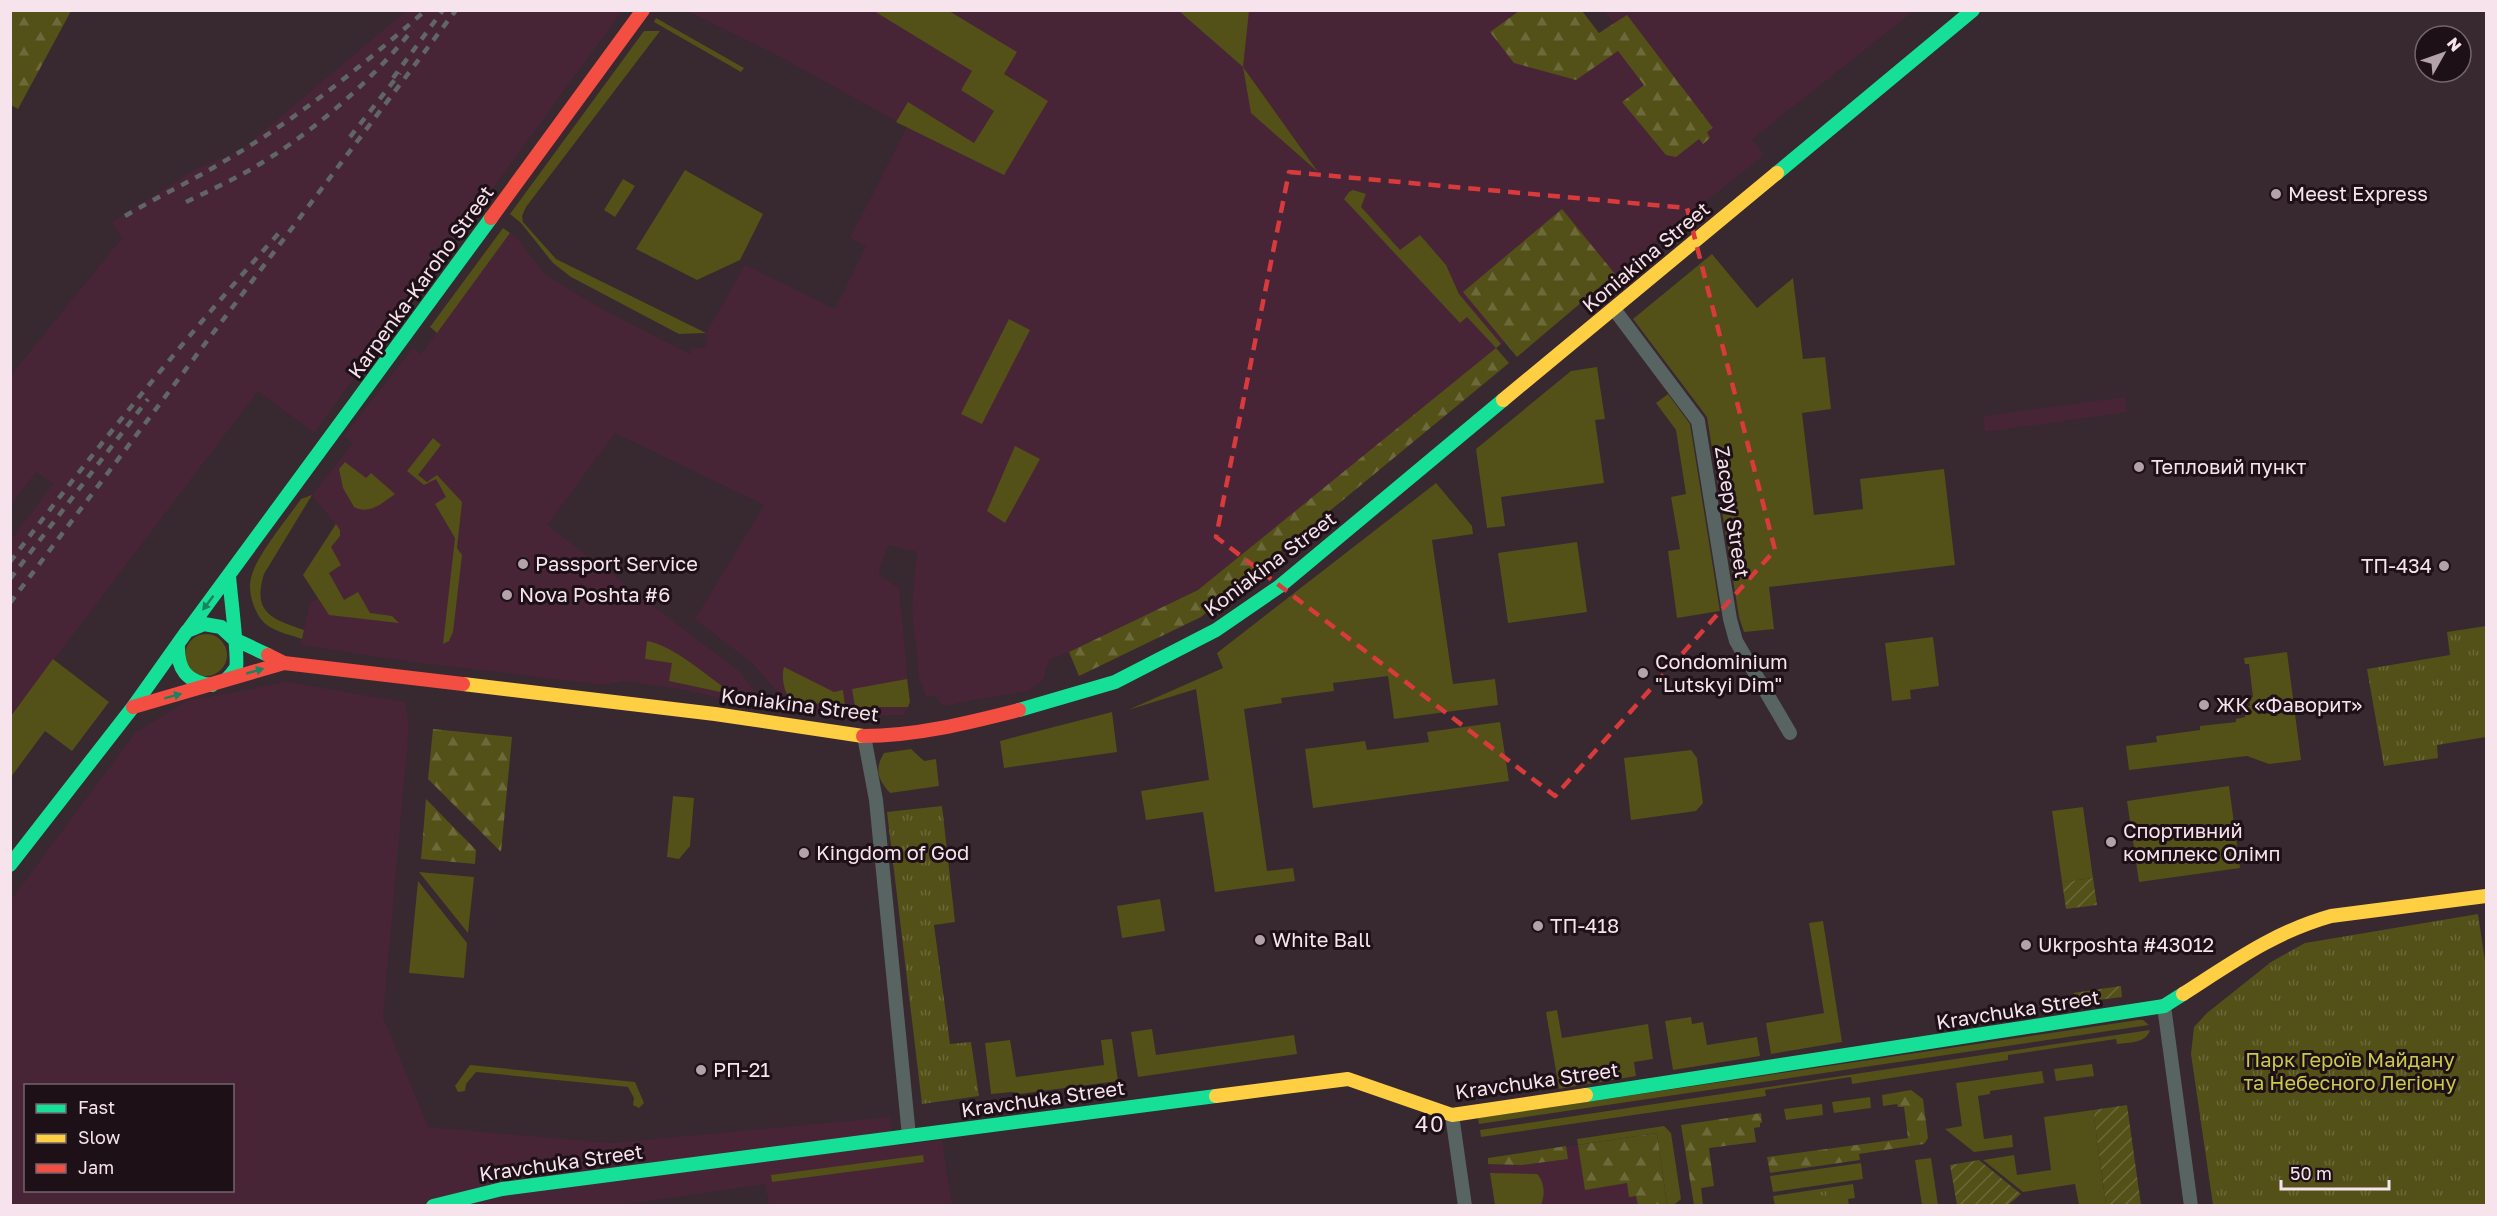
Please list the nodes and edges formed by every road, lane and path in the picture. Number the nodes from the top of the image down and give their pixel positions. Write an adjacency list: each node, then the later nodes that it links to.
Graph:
1 (643, 10): 4 (main road, Karpenka-Karoho Street)
2 (1973, 10): 3 (main road, Koniakina Street)
3 (1614, 309): 12 (street, Zacepy Street); 13 (main road, Koniakina Street)
4 (229, 576): 5 (main road, Karpenka-Karoho Street, one-way to 5); 6 (main road)
5 (188, 631): 6 (main road); 7 (main road)
6 (234, 639): 8 (main road); 9 (main road)
7 (178, 644): 10 (main road); 11 (main road)
8 (284, 663): 9 (main road, one-way to 8); 13 (main road, Koniakina Street)
9 (227, 679): 10 (main road)
10 (213, 686): 11 (main road, one-way to 10)
11 (133, 707): 14 (main road)
12 (1790, 733)
13 (864, 736): 18 (street)
14 (10, 865)
15 (2487, 896): 16 (main road, Kravchuka Street)
16 (2164, 1006): 17 (main road, Kravchuka Street); 21 (street)
17 (1452, 1115): 18 (main road, Kravchuka Street); 20 (street)
18 (909, 1136): 19 (main road, Kravchuka Street)
19 (433, 1206)
20 (1465, 1206)
21 (2191, 1206)

